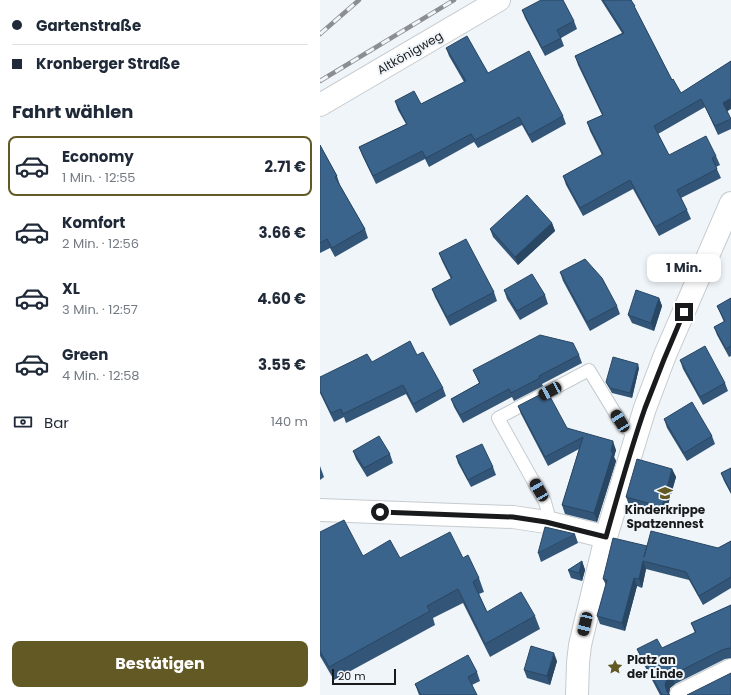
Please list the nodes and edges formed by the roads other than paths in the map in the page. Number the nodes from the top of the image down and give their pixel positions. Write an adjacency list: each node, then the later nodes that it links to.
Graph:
1 (499, 0): 2 (street, Altkönigweg)
2 (320, 105)
3 (731, 203): 4 (street)
4 (726, 228): 5 (street)
5 (637, 434): 7 (lane); 8 (street)
6 (320, 510): 7 (street)
7 (546, 522): 8 (street)
8 (606, 537): 11 (street)
9 (731, 670): 10 (street)
10 (707, 689): 12 (street)
11 (577, 695)
12 (681, 695)

